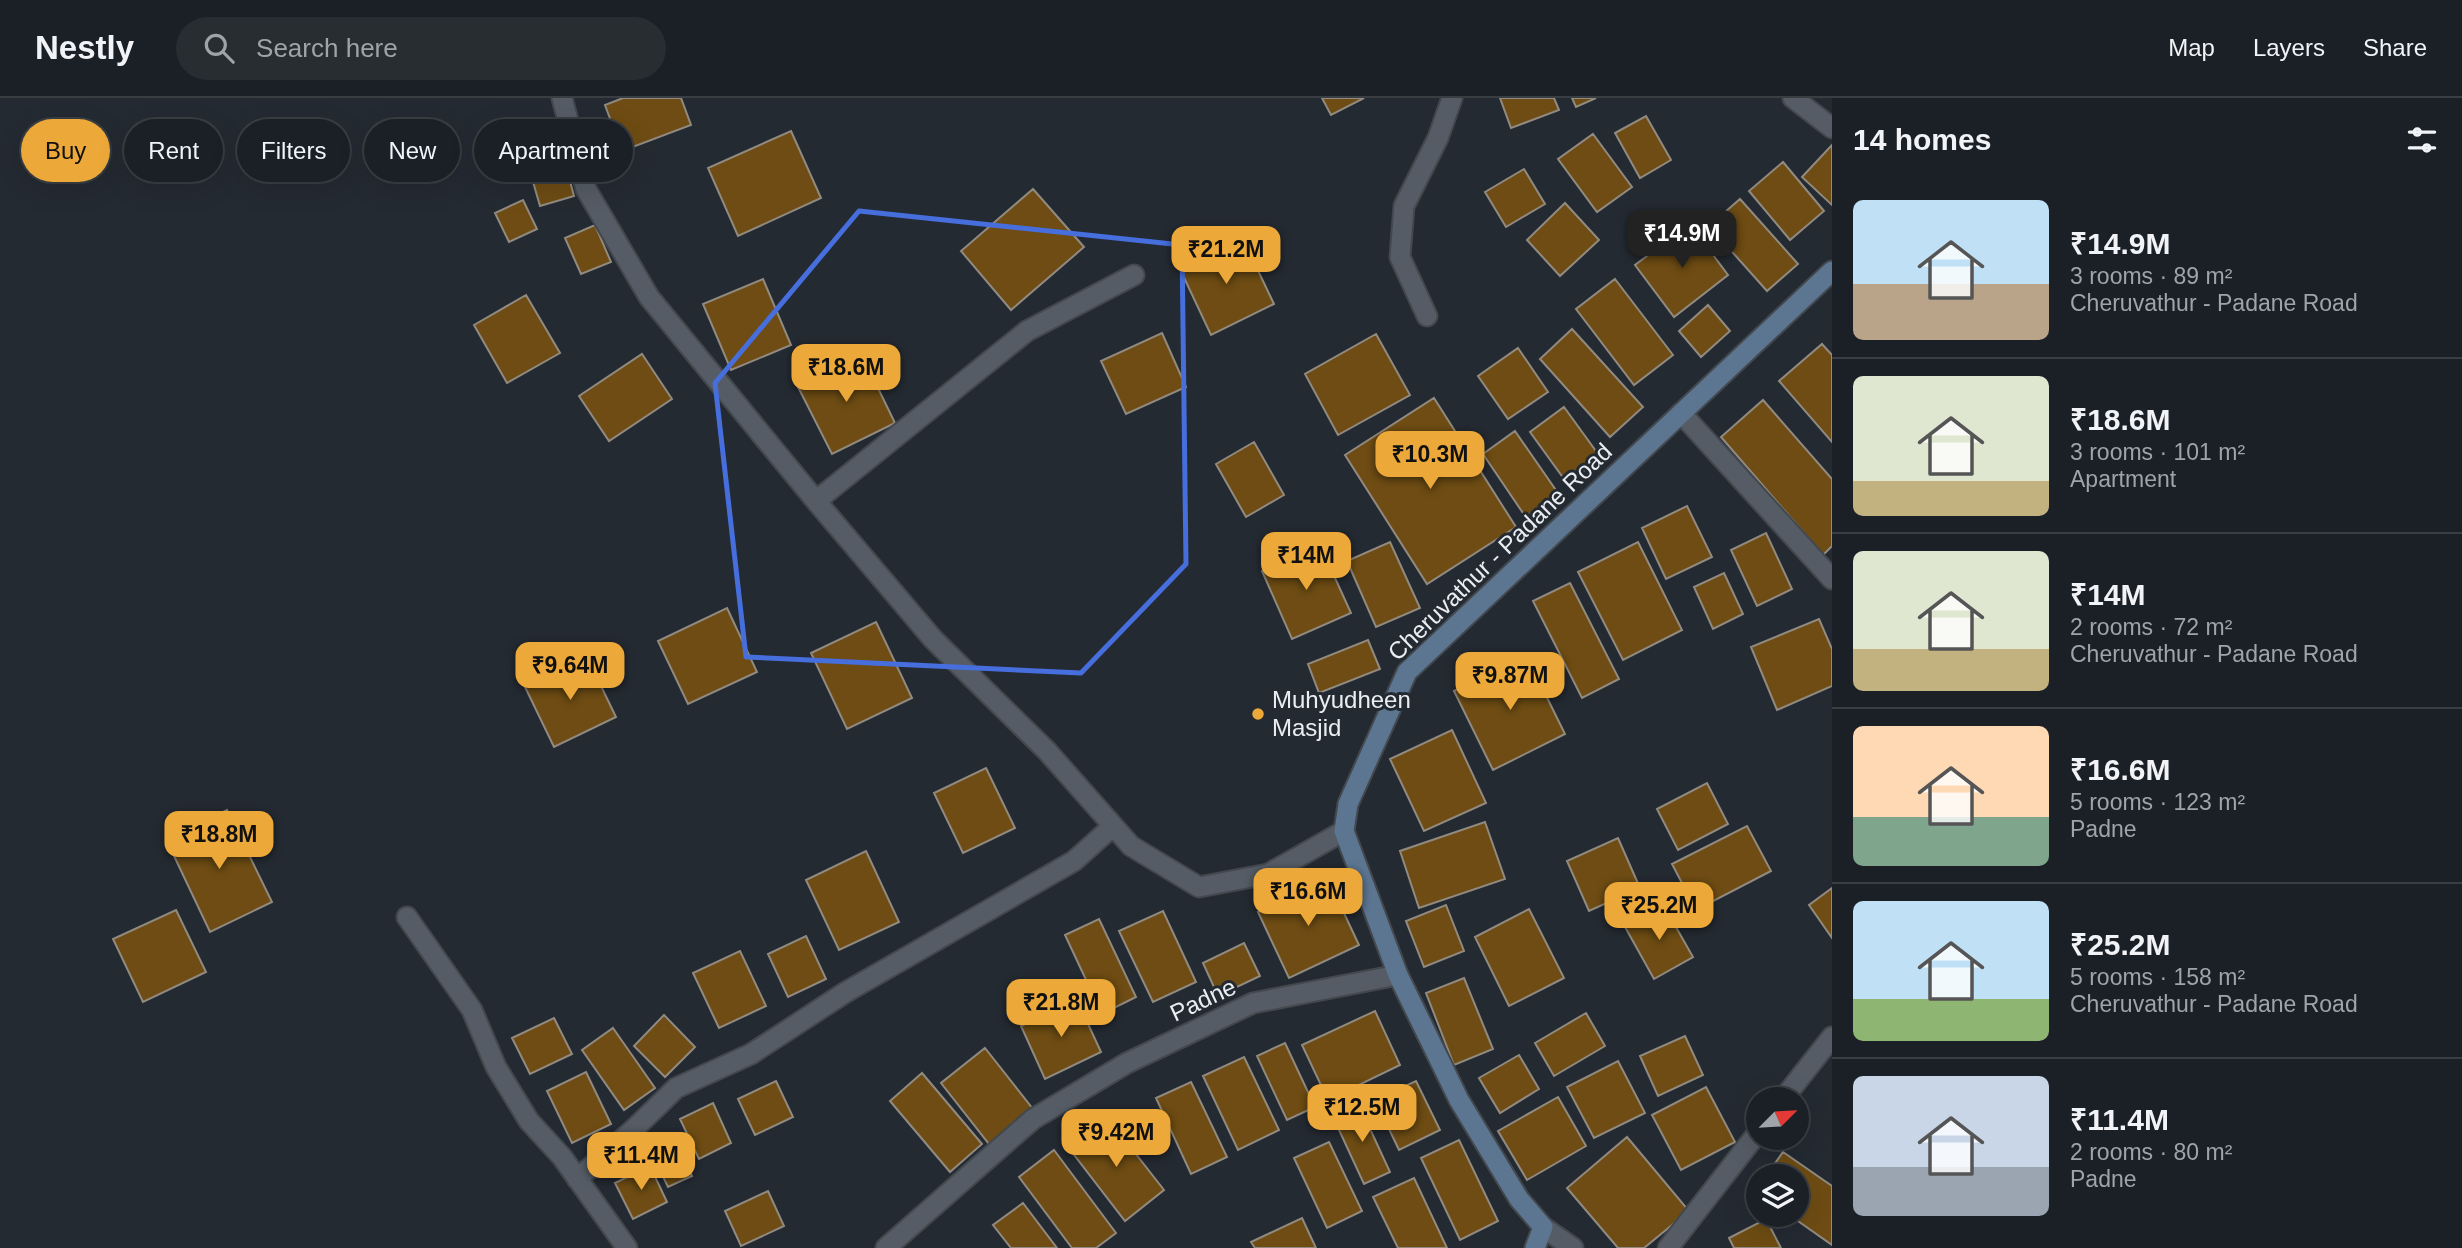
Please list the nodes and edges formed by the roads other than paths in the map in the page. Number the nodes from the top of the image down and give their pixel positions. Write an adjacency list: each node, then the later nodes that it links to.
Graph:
1 (562, 98): 9 (street)
2 (1451, 98): 7 (street)
3 (1793, 98): 4 (street)
4 (1832, 128)
5 (1832, 271): 8 (main road, Cheruvathur - Padane Road)
6 (1134, 275): 9 (street)
7 (1427, 316)
8 (1681, 413): 10 (street); 12 (main road, Cheruvathur - Padane Road)
9 (816, 501): 11 (street)
10 (1832, 579)
11 (1113, 827): 12 (street); 18 (street)
12 (1344, 831): 14 (main road)
13 (407, 917): 18 (street)
14 (1398, 975): 19 (main road); 21 (street, Padne)
15 (1832, 1037): 16 (street)
16 (1792, 1087)
17 (1746, 1148): 24 (street)
18 (578, 1179): 20 (street)
19 (1543, 1227): 22 (main road); 23 (street)
20 (620, 1246)
21 (886, 1248)
22 (1535, 1248)
23 (1573, 1248)
24 (1668, 1248)

